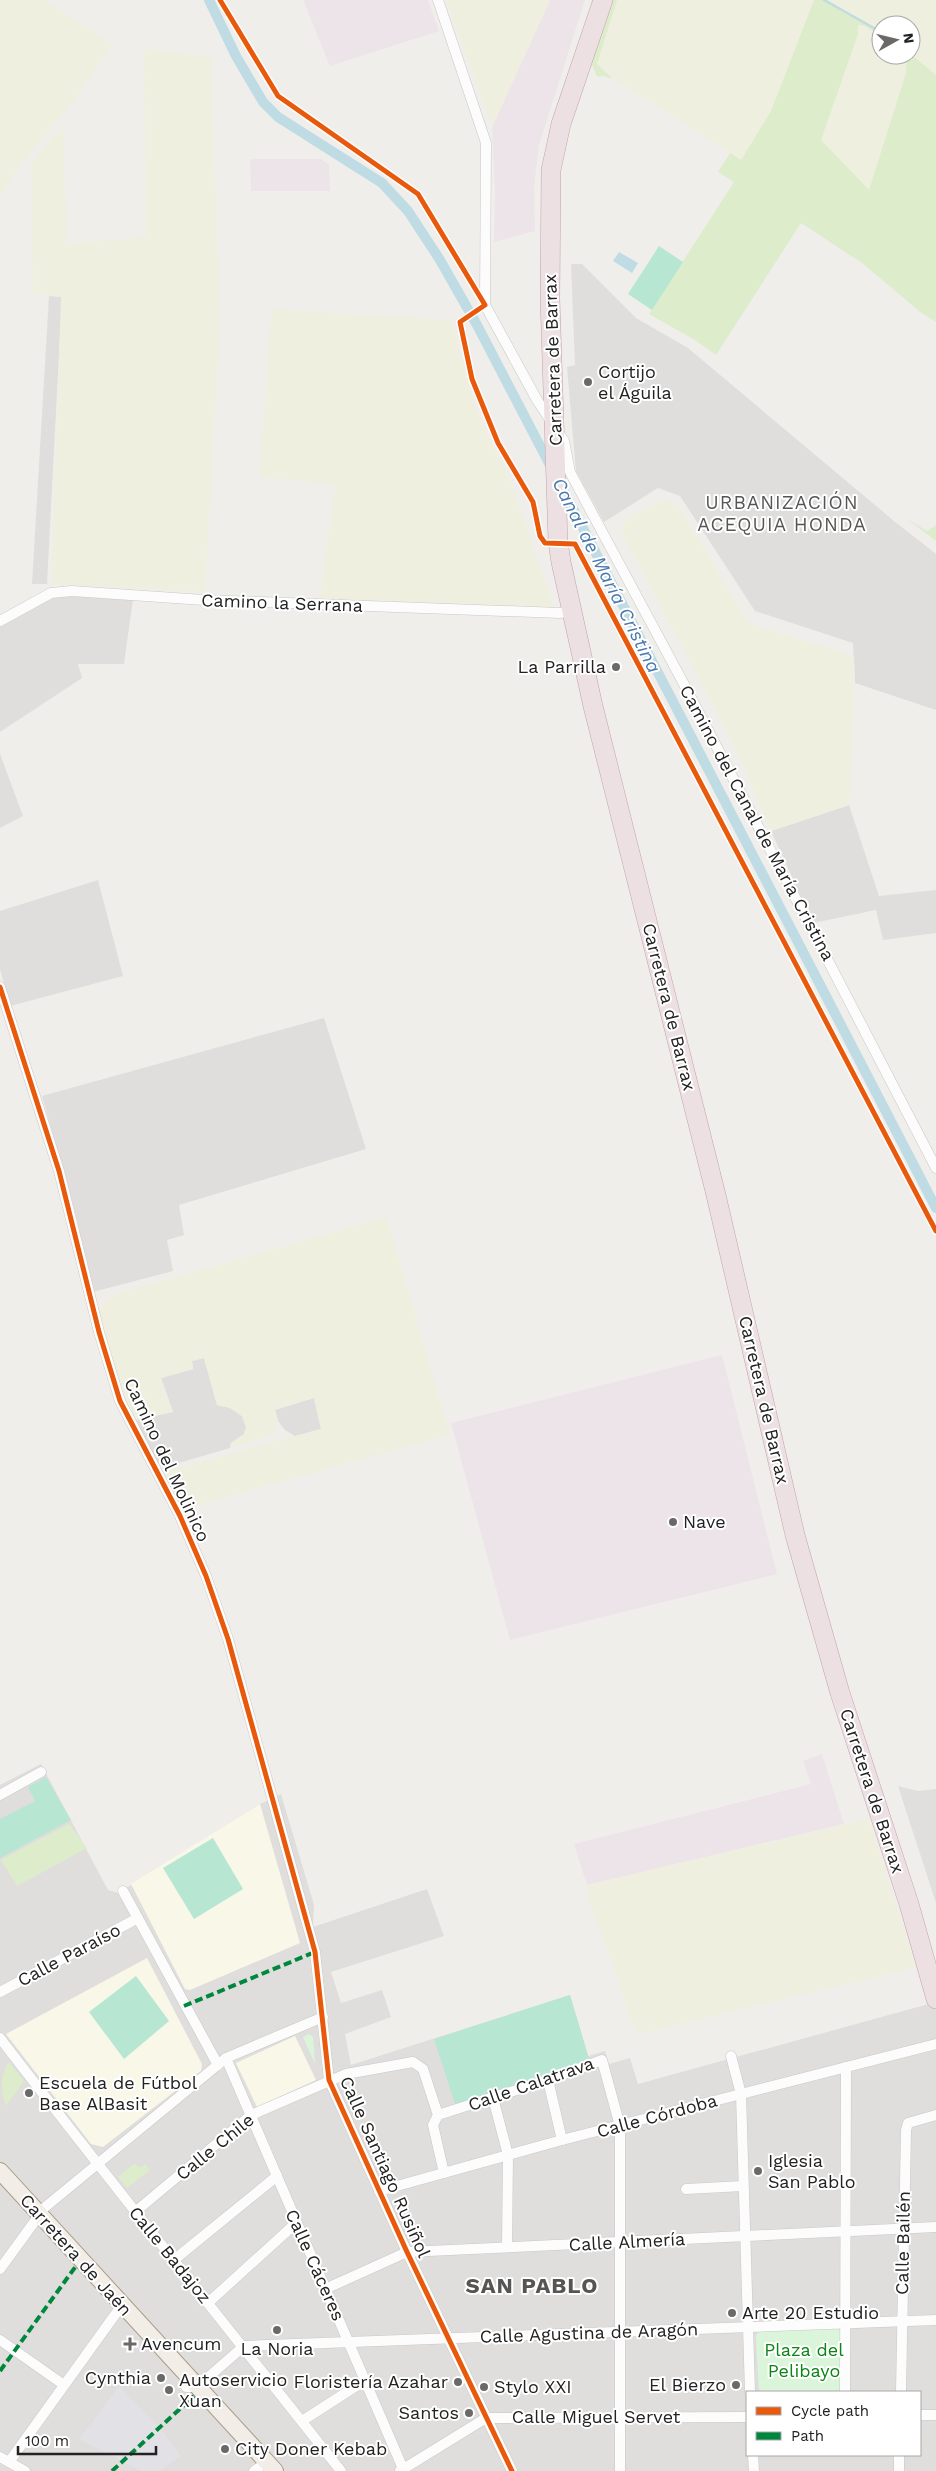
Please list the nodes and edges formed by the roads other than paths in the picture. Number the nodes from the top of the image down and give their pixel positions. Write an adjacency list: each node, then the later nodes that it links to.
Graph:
1 (438, 0): 3 (street, Camino del Canal de María Cristina)
2 (604, 0): 3 (highway, Carretera de Barrax)
3 (554, 425): 4 (highway, Carretera de Barrax); 7 (street, Camino del Canal de María Cristina)
4 (571, 612): 5 (street, Camino la Serrana); 14 (highway, Carretera de Barrax)
5 (0, 621)
6 (0, 987): 10 (street, Camino del Molinico)
7 (936, 1168)
8 (41, 1772): 9 (street)
9 (0, 1795)
10 (271, 1799): 15 (street, Calle Santiago Rusiñol)
11 (123, 1891): 12 (street)
12 (138, 1918): 13 (street, Calle Paraíso); 20 (street)
13 (0, 1992)
14 (936, 1999)
15 (323, 2017): 19 (street); 22 (street, Calle Santiago Rusiñol)
16 (0, 2038): 32 (street, Calle Badajoz)
17 (936, 2044): 21 (street, Calle Córdoba)
18 (731, 2056): 24 (street)
19 (226, 2058): 20 (street); 26 (street, Calle Cáceres)
20 (218, 2065): 32 (street)
21 (846, 2067): 24 (street, Calle Córdoba); 45 (street)
22 (329, 2080): 26 (street, Calle Chile); 27 (street, Calle Chile); 39 (street, Calle Santiago Rusiñol)
23 (548, 2080): 25 (street, Calle Calatrava); 29 (street, Calle Calatrava); 30 (street)
24 (741, 2094): 29 (street, Calle Córdoba); 37 (street)
25 (493, 2098): 27 (street, Calle Calatrava); 31 (street)
26 (251, 2115): 35 (street, Calle Cáceres); 40 (street, Calle Chile)
27 (438, 2115): 34 (street)
28 (936, 2115): 44 (street, Calle Bailén)
29 (620, 2126): 30 (street, Calle Córdoba); 47 (street, Calle Calatrava)
30 (562, 2140): 31 (street, Calle Córdoba)
31 (508, 2155): 34 (street, Calle Córdoba); 48 (street)
32 (96, 2164): 40 (street, Calle Badajoz); 41 (street)
33 (0, 2171): 41 (main road, Carretera de Jaén)
34 (444, 2173): 39 (street, Calle Córdoba)
35 (277, 2176): 42 (street, Calle Cáceres); 50 (street)
36 (0, 2183): 41 (main road, Carretera de Jaén)
37 (743, 2186): 38 (street); 46 (street)
38 (686, 2189)
39 (378, 2191): 49 (street, Calle Santiago Rusiñol)
40 (135, 2212): 50 (street, Calle Badajoz)
41 (37, 2217): 51 (street); 54 (main road, Carretera de Jaén)
42 (296, 2223): 52 (street, Calle Cáceres); 53 (street)
43 (936, 2227): 44 (street, Calle Almería)
44 (903, 2229): 45 (street, Calle Almería); 56 (street, Calle Bailén)
45 (845, 2232): 46 (street, Calle Almería); 57 (street)
46 (744, 2236): 47 (street, Calle Almería); 58 (street)
47 (619, 2242): 48 (street, Calle Almería); 59 (street, Calle Calatrava)
48 (507, 2247): 49 (street, Calle Almería)
49 (406, 2252): 52 (street, Calle Almería); 60 (street, Calle Santiago Rusiñol)
50 (175, 2260): 53 (street, Calle Badajoz)
51 (0, 2269)
52 (325, 2289): 62 (street, Calle Cáceres)
53 (209, 2302): 63 (street, Calle Badajoz)
54 (119, 2308): 65 (street); 66 (main road, Carretera de Jaén)
55 (936, 2320): 56 (street, Calle Agustina de Aragón)
56 (902, 2321): 57 (street, Calle Agustina de Aragón); 69 (street, Calle Bailén)
57 (845, 2323): 58 (street, Calle Agustina de Aragón); 68 (street)
58 (747, 2327): 59 (street, Calle Agustina de Aragón); 67 (street)
59 (621, 2332): 60 (street, Calle Agustina de Aragón); 74 (street, Calle Calatrava)
60 (448, 2338): 62 (street, Calle Agustina de Aragón); 73 (street, Calle Santiago Rusiñol)
61 (0, 2340): 65 (street)
62 (348, 2342): 63 (street, Calle Agustina de Aragón); 64 (street, Calle Cáceres)
63 (244, 2346): 66 (street); 75 (street, Calle Badajoz)
64 (364, 2381): 75 (street); 80 (street, Calle Cáceres)
65 (64, 2385): 78 (street)
66 (191, 2387): 79 (main road, Carretera de Jaén)
67 (750, 2391)
68 (845, 2391)
69 (901, 2391)
70 (921, 2415): 71 (street)
71 (936, 2415)
72 (746, 2417): 74 (street, Calle Miguel Servet)
73 (486, 2418): 74 (street, Calle Miguel Servet); 80 (street, Calle Miguel Servet); 83 (street, Calle Santiago Rusiñol)
74 (620, 2418): 84 (street, Calle Calatrava)
75 (302, 2421): 82 (street, Calle Badajoz)
76 (753, 2456): 85 (street)
77 (899, 2456): 86 (street)
78 (4, 2459): 81 (street)
79 (264, 2468)
80 (402, 2470)
81 (25, 2471)
82 (341, 2471)
83 (512, 2471)
84 (620, 2471)
85 (754, 2471)
86 (899, 2471)

